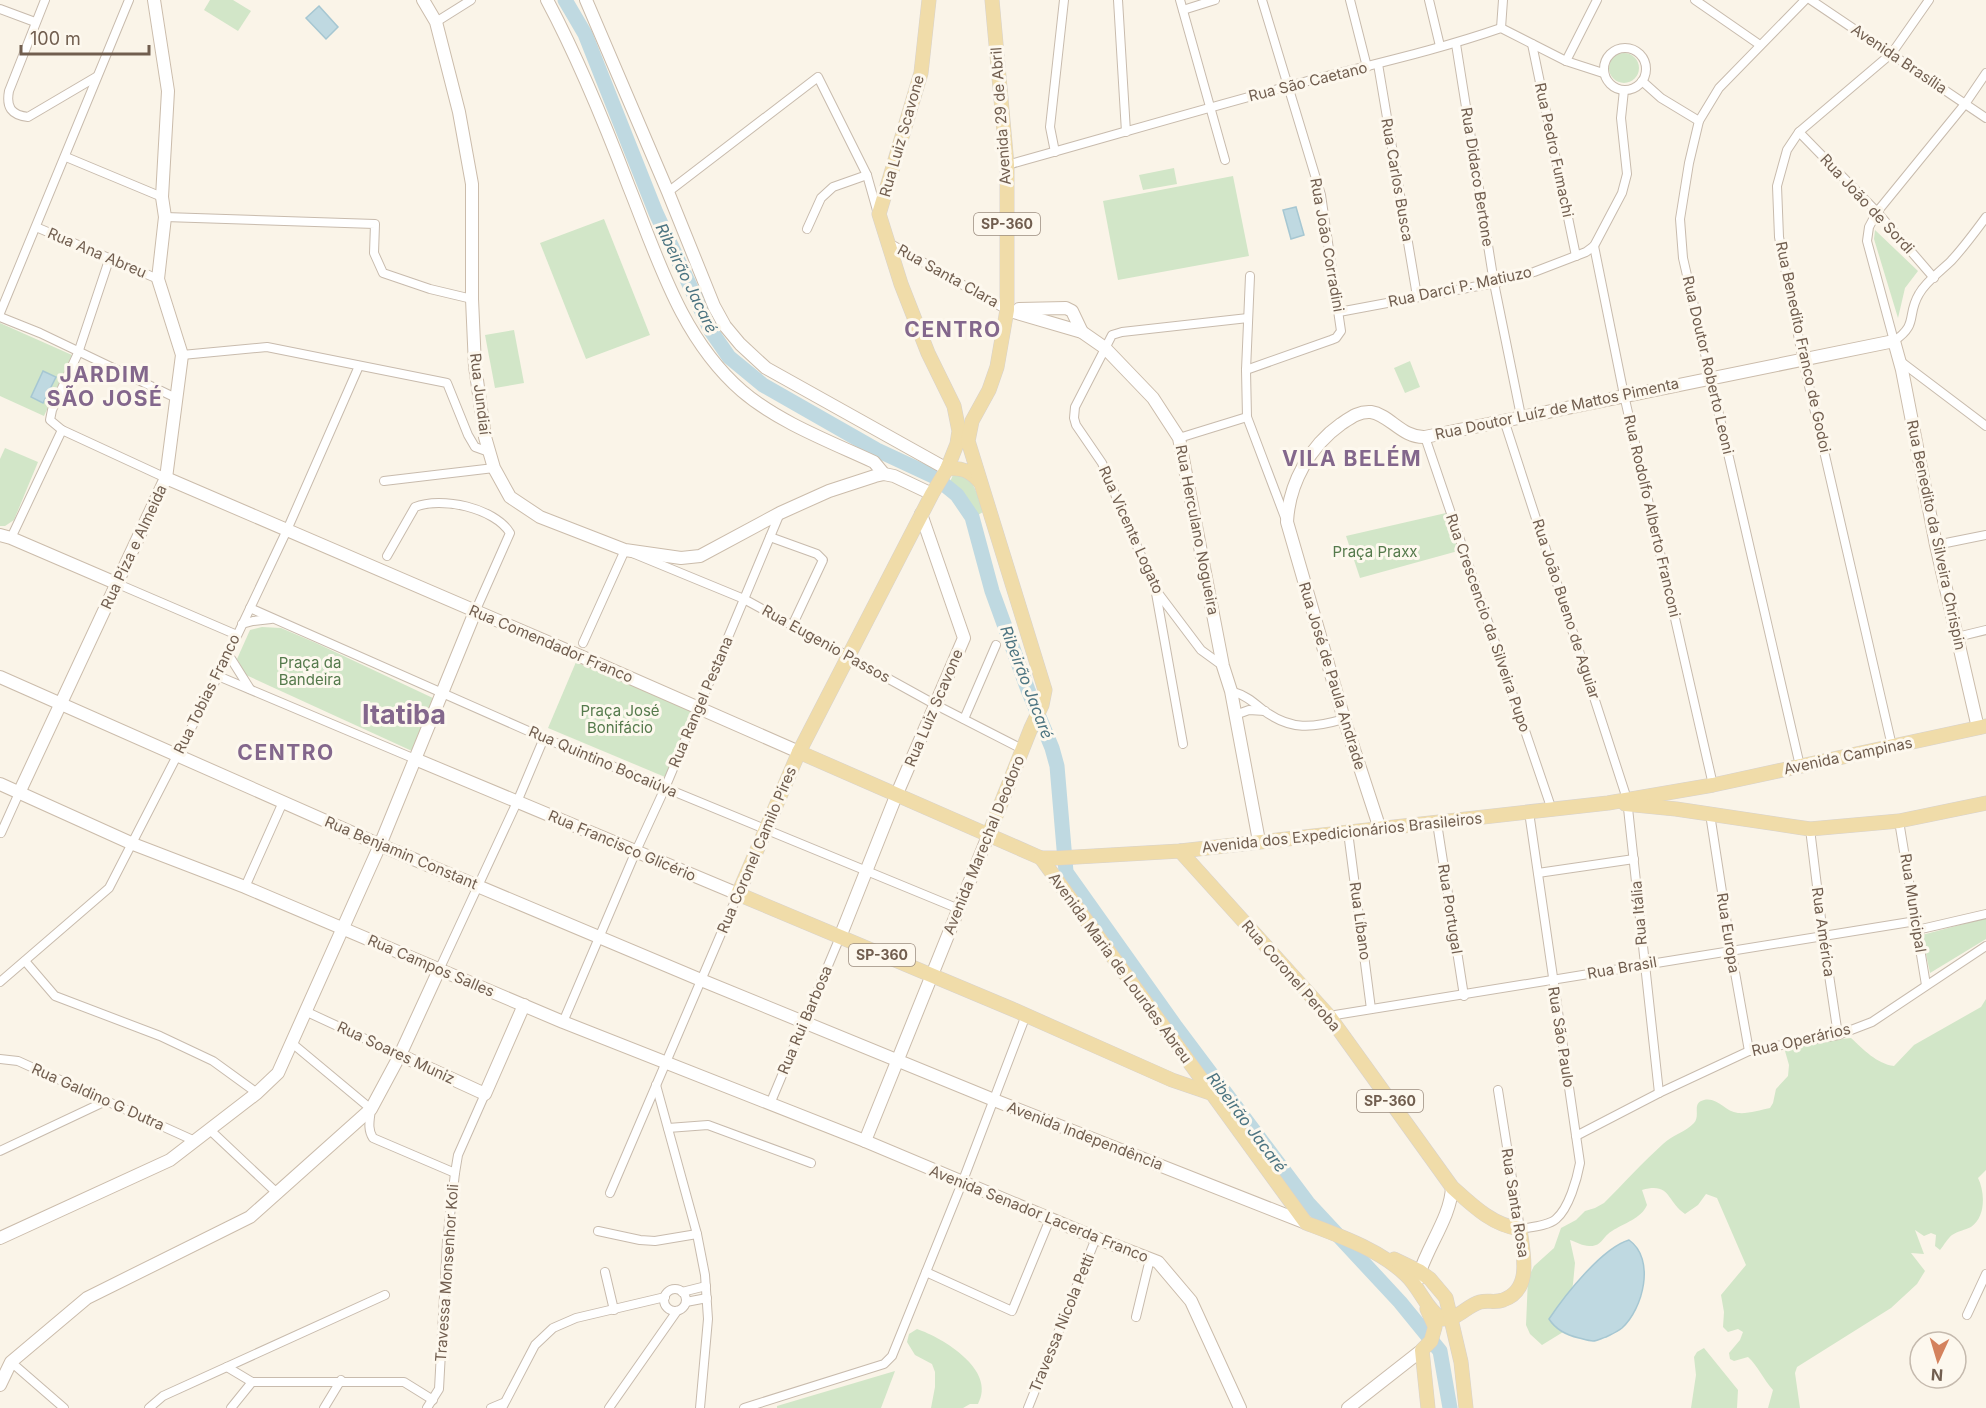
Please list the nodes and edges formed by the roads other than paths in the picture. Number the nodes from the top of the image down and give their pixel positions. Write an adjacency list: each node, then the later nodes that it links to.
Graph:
1 (45, 0): 25 (street)
2 (129, 0): 38 (street)
3 (154, 0): 54 (main road, Rua Piza e Almeida)
4 (423, 0): 26 (main road, Rua Jundiaí)
5 (471, 0): 26 (street)
6 (547, 0): 102 (main road)
7 (586, 0): 53 (main road)
8 (929, 0): 56 (main road, Rua Luiz Scavone)
9 (992, 0): 51 (main road, Avenida 29 de Abril / SP-360)
10 (1064, 0): 48 (street)
11 (1118, 0): 46 (street)
12 (1180, 0): 24 (street)
13 (1215, 0): 24 (street)
14 (1262, 0): 40 (street, Rua João Corradini)
15 (1350, 0): 35 (street)
16 (1429, 0): 31 (street)
17 (1503, 0): 27 (street)
18 (1597, 0): 33 (street)
19 (1695, 0): 30 (street)
20 (1806, 0): 30 (street, Rua Doutor Roberto Leoni)
21 (1811, 0): 32 (street, Avenida Brasília)
22 (1929, 0): 32 (street, Rua Benedito Franco de Godoi)
23 (0, 9): 25 (street)
24 (1183, 10): 43 (street)
25 (35, 22): 38 (street)
26 (436, 22): 70 (main road, Rua Jundiaí)
27 (1501, 28): 28 (street, Rua São Caetano); 29 (street)
28 (1456, 44): 31 (street, Rua São Caetano); 68 (street, Rua Didaco Bertone)
29 (1532, 44): 33 (street); 63 (street, Rua Pedro Fumachi)
30 (1760, 45): 45 (street, Rua Doutor Roberto Leoni)
31 (1440, 46): 34 (street, Rua São Caetano)
32 (1892, 53): 42 (street, Avenida Brasília); 47 (street, Rua Benedito Franco de Godoi)
33 (1566, 61): 36 (street)
34 (1378, 64): 35 (street, Rua São Caetano); 69 (street, Rua Carlos Busca)
35 (1367, 67): 40 (street, Rua São Caetano)
36 (1603, 73): 39 (street); 41 (street)
37 (1986, 73): 42 (street)
38 (96, 76): 49 (street)
39 (1642, 81): 41 (street); 45 (street)
40 (1290, 86): 43 (street, Rua São Caetano); 72 (street, Rua João Corradini)
41 (1624, 90): 62 (street)
42 (1965, 104): 44 (street, Avenida Brasília); 55 (street)
43 (1211, 108): 46 (street, Rua São Caetano); 50 (street)
44 (1986, 118)
45 (1699, 121): 86 (street, Rua Doutor Roberto Leoni)
46 (1126, 132): 48 (street, Rua São Caetano)
47 (1799, 132): 55 (street, Rua João de Sordi); 82 (street, Rua Benedito Franco de Godoi)
48 (1055, 152): 51 (street, Rua São Caetano)
49 (66, 157): 54 (street); 59 (street)
50 (1225, 160)
51 (1007, 165): 71 (main road, Avenida 29 de Abril / SP-360)
52 (867, 175): 53 (street); 56 (street); 60 (street)
53 (668, 192): 101 (main road)
54 (162, 197): 58 (main road, Rua Piza e Almeida)
55 (1877, 212): 66 (street, Rua João de Sordi); 78 (street)
56 (879, 214): 61 (main road, Rua Luiz Scavone)
57 (1986, 217): 66 (street)
58 (165, 218): 67 (main road, Rua Piza e Almeida); 70 (street)
59 (36, 227): 64 (street, Rua Ana Abreu); 73 (street)
60 (807, 229)
61 (889, 243): 71 (street, Rua Santa Clara); 89 (main road, Rua Luiz Scavone)
62 (1594, 246): 63 (street, Rua Darci P. Matiuzo); 87 (street, Rua Rodolfo Alberto Franconi)
63 (1576, 256): 68 (street, Rua Darci P. Matiuzo)
64 (110, 260): 67 (street, Rua Ana Abreu); 80 (street)
65 (1250, 276): 74 (street)
66 (1934, 278): 78 (street)
67 (158, 279): 81 (main road, Rua Piza e Almeida)
68 (1494, 283): 69 (street, Rua Darci P. Matiuzo); 91 (street, Rua Didaco Bertone)
69 (1417, 296): 72 (street, Rua Darci P. Matiuzo)
70 (472, 299): 99 (main road, Rua Jundiaí)
71 (1007, 310): 75 (main road); 76 (main road, Rua Herculano Nogueira); 90 (main road, Avenida 29 de Abril / SP-360)
72 (1339, 312): 85 (street, Rua João Corradini)
73 (0, 315): 80 (street)
74 (1248, 318): 79 (street); 85 (street)
75 (1074, 319): 76 (main road); 77 (main road)
76 (1062, 326): 77 (main road, Rua Herculano Nogueira)
77 (1082, 332): 79 (main road, Rua Herculano Nogueira)
78 (1894, 341): 82 (main road, Rua Doutor Luíz de Mattos Pimenta); 83 (main road, Rua Benedito da Silveira Chrispin)
79 (1105, 348): 97 (main road, Rua Herculano Nogueira); 118 (street, Rua Vicente Logato)
80 (78, 353): 88 (street); 95 (street)
81 (182, 355): 84 (street); 88 (main road, Rua Piza e Almeida)
82 (1803, 360): 86 (main road, Rua Doutor Luíz de Mattos Pimenta); 148 (street, Rua Benedito Franco de Godoi)
83 (1899, 361): 94 (street); 114 (main road, Rua Benedito da Silveira Chrispin)
84 (358, 366): 99 (street); 110 (street, Rua Tobias Franco)
85 (1246, 370): 92 (street)
86 (1711, 377): 87 (main road, Rua Doutor Luíz de Mattos Pimenta); 153 (street, Rua Doutor Roberto Leoni)
87 (1624, 395): 91 (main road, Rua Doutor Luíz de Mattos Pimenta); 155 (street, Rua Rodolfo Alberto Franconi)
88 (176, 398): 103 (main road, Rua Piza e Almeida)
89 (954, 406): 90 (main road); 101 (main road, Rua Luiz Scavone)
90 (976, 413): 98 (main road, Avenida 29 de Abril / SP-360)
91 (1521, 416): 93 (main road, Rua Doutor Luíz de Mattos Pimenta)
92 (1247, 417): 97 (street); 109 (street)
93 (1504, 420): 96 (main road, Rua Doutor Luíz de Mattos Pimenta); 160 (street, Rua João Bueno de Aguiar)
94 (1986, 426)
95 (62, 430): 103 (street, Rua Comendador Franco); 112 (street)
96 (1425, 436): 109 (main road, Rua Doutor Luíz de Mattos Pimenta); 165 (street, Rua Crescencio da Silveira Pupo)
97 (1179, 438): 132 (main road, Rua Herculano Nogueira)
98 (968, 441): 105 (main road, Avenida Marechal Deodoro / SP-360)
99 (489, 452): 100 (main road, Rua Jundiaí)
100 (494, 468): 104 (street); 115 (main road, Rua Jundiaí)
101 (945, 471): 105 (main road); 106 (main road, Rua Luiz Scavone)
102 (884, 474): 106 (main road); 107 (main road, Rua Jundiaí)
103 (166, 478): 110 (main road, Rua Comendador Franco); 117 (main road, Rua Piza e Almeida)
104 (384, 481)
105 (980, 482): 149 (main road, Avenida Marechal Deodoro / SP-360)
106 (933, 491): 108 (main road, Rua Luiz Scavone)
107 (780, 513): 113 (street, Rua Rangel Pestana); 115 (main road, Rua Jundiaí)
108 (921, 514): 131 (main road, Rua Coronel Camilo Pires); 139 (main road, Rua Luiz Scavone)
109 (1287, 522): 144 (main road, Rua José de Paula Andrade)
110 (287, 530): 120 (street, Rua Tobias Franco); 121 (main road, Rua Comendador Franco)
111 (1986, 535): 114 (street)
112 (5, 537): 117 (main road)
113 (770, 537): 119 (street, Rua Rangel Pestana); 124 (street)
114 (1936, 545): 127 (main road, Rua Benedito da Silveira Chrispin)
115 (625, 550): 119 (street, Rua Eugenio Passos); 128 (street)
116 (387, 556): 121 (street)
117 (118, 584): 126 (street); 138 (main road, Rua Piza e Almeida)
118 (1155, 589): 132 (street, Rua Vicente Logato); 147 (street)
119 (744, 599): 124 (street, Rua Eugenio Passos); 140 (street, Rua Rangel Pestana)
120 (250, 608): 122 (street, Rua Quintino Bocaiúva); 123 (street, Rua Tobias Franco)
121 (475, 612): 137 (main road); 140 (main road, Rua Comendador Franco)
122 (275, 619): 123 (street); 137 (street, Rua Quintino Bocaiúva)
123 (242, 624): 126 (street, Rua Tobias Franco)
124 (792, 626): 131 (street, Rua Eugenio Passos)
125 (1986, 630): 127 (street)
126 (237, 635): 130 (street, Rua Tobias Franco)
127 (1958, 637): 145 (main road, Rua Benedito da Silveira Chrispin)
128 (583, 643)
129 (996, 645): 143 (street)
130 (228, 654): 133 (street, Rua Tobias Franco); 135 (street)
131 (849, 656): 139 (street, Rua Eugenio Passos); 150 (main road, Rua Coronel Camilo Pires)
132 (1223, 666): 136 (main road, Rua Herculano Nogueira)
133 (218, 676): 135 (street, Rua Francisco Glicério); 151 (street, Rua Tobias Franco)
134 (0, 677): 138 (main road, Rua Benjamin Constant)
135 (251, 690): 152 (street, Rua Francisco Glicério)
136 (1231, 691): 141 (street); 142 (main road, Rua Herculano Nogueira)
137 (442, 694): 146 (street, Rua Quintino Bocaiúva); 152 (main road)
138 (60, 704): 151 (main road, Rua Benjamin Constant); 158 (main road, Rua Piza e Almeida)
139 (936, 705): 143 (street, Rua Eugenio Passos); 159 (main road, Rua Luiz Scavone)
140 (699, 710): 150 (main road, Rua Comendador Franco); 156 (street, Rua Rangel Pestana)
141 (1265, 711): 142 (street); 144 (street)
142 (1236, 715): 176 (main road, Rua Herculano Nogueira)
143 (964, 719): 149 (street, Rua Eugenio Passos)
144 (1344, 719): 171 (main road, Rua José de Paula Andrade)
145 (1982, 727): 148 (main road, Avenida Campinas)
146 (544, 738): 156 (street, Rua Quintino Bocaiúva); 162 (street)
147 (1183, 744)
148 (1892, 746): 153 (main road, Avenida Campinas)
149 (1022, 749): 175 (main road, Avenida Marechal Deodoro / SP-360)
150 (799, 752): 159 (main road, Rua Comendador Franco); 170 (main road, Rua Coronel Camilo Pires)
151 (177, 756): 161 (main road, Rua Benjamin Constant); 177 (street, Rua Tobias Franco)
152 (415, 759): 162 (main road, Rua Francisco Glicério); 178 (main road)
153 (1800, 766): 155 (main road, Avenida Campinas)
154 (0, 784): 158 (main road, Rua Campos Salles)
155 (1712, 785): 157 (main road, Avenida Campinas); 164 (main road, Avenida Campinas)
156 (666, 788): 170 (street, Rua Quintino Bocaiúva); 179 (street, Rua Rangel Pestana)
157 (1674, 790): 160 (main road, Avenida Campinas); 164 (main road)
158 (19, 794): 174 (street); 177 (main road, Rua Campos Salles)
159 (896, 796): 175 (main road, Rua Comendador Franco); 183 (main road, Rua Luiz Scavone)
160 (1627, 801): 164 (main road); 165 (main road, Avenida dos Expedicionários Brasileiros); 182 (street, Rua Itália)
161 (283, 802): 178 (main road, Rua Benjamin Constant); 186 (street)
162 (517, 802): 179 (main road, Rua Francisco Glicério); 185 (street)
163 (1986, 803): 168 (main road)
164 (1669, 808): 167 (main road)
165 (1552, 810): 166 (main road, Avenida dos Expedicionários Brasileiros)
166 (1529, 812): 169 (main road, Avenida dos Expedicionários Brasileiros); 184 (street, Rua São Paulo)
167 (1710, 814): 172 (main road); 196 (street, Rua Europa)
168 (1899, 821): 172 (main road); 190 (street, Rua Municipal)
169 (1437, 823): 171 (main road, Avenida dos Expedicionários Brasileiros); 205 (street, Rua Portugal)
170 (766, 829): 183 (street, Rua Quintino Bocaiúva); 187 (main road, Rua Coronel Camilo Pires)
171 (1380, 829): 173 (main road, Avenida dos Expedicionários Brasileiros)
172 (1810, 829): 192 (street, Rua América)
173 (1348, 832): 176 (main road, Avenida dos Expedicionários Brasileiros); 207 (street, Rua Líbano)
174 (2, 833)
175 (988, 836): 181 (main road, Rua Comendador Franco); 188 (main road, Avenida Marechal Deodoro)
176 (1259, 841): 180 (main road, Avenida dos Expedicionários Brasileiros)
177 (133, 844): 186 (main road, Rua Campos Salles); 197 (street, Rua Tobias Franco)
178 (380, 845): 185 (main road, Rua Benjamin Constant); 191 (main road)
179 (636, 851): 187 (main road, Rua Francisco Glicério); 193 (street, Rua Rangel Pestana)
180 (1180, 851): 181 (main road, Avenida dos Expedicionários Brasileiros); 210 (main road, Rua Coronel Peroba / SP-360)
181 (1041, 858): 217 (main road, Avenida Maria de Lourdes Abreu)
182 (1634, 859): 184 (street); 198 (street, Rua Itália)
183 (867, 871): 188 (street, Rua Quintino Bocaiúva); 194 (main road, Rua Luiz Scavone)
184 (1538, 873): 202 (street, Rua São Paulo)
185 (478, 886): 193 (main road, Rua Benjamin Constant); 199 (street)
186 (245, 887): 191 (main road, Rua Campos Salles)
187 (738, 894): 194 (main road, Rua Francisco Glicério / SP-360); 201 (street, Rua Coronel Camilo Pires)
188 (959, 909): 200 (main road, Avenida Marechal Deodoro)
189 (1986, 914): 190 (street, Rua Brasil)
190 (1916, 925): 192 (street, Rua Brasil); 204 (street, Rua Municipal)
191 (343, 929): 199 (main road, Rua Campos Salles); 208 (main road)
192 (1823, 935): 196 (street, Rua Brasil); 213 (street, Rua América)
193 (599, 937): 201 (main road, Rua Benjamin Constant); 211 (street, Rua Rangel Pestana)
194 (840, 937): 200 (main road, Rua Francisco Glicério / SP-360); 212 (street, Rua Rui Barbosa)
195 (1986, 946): 204 (street, Rua Operários)
196 (1731, 950): 198 (street, Rua Brasil); 215 (street, Rua Europa)
197 (25, 961): 203 (street, Rua Tobias Franco); 224 (street)
198 (1644, 963): 202 (street, Rua Brasil); 225 (street, Rua Itália)
199 (439, 970): 206 (main road, Rua Campos Salles); 216 (main road)
200 (932, 976): 209 (main road, Rua Francisco Glicério / SP-360); 219 (main road, Avenida Marechal Deodoro)
201 (701, 980): 212 (main road, Rua Benjamin Constant); 220 (street, Rua Coronel Camilo Pires)
202 (1553, 980): 205 (street, Rua Brasil); 234 (street, Rua São Paulo)
203 (0, 982)
204 (1926, 985): 213 (street, Rua Operários)
205 (1464, 996): 207 (street, Rua Brasil)
206 (524, 1005): 211 (main road, Rua Campos Salles); 226 (main road, Travessa Monsenhor Koli)
207 (1371, 1009): 210 (street, Rua Brasil)
208 (307, 1012): 214 (main road); 216 (street, Rua Soares Muniz)
209 (1026, 1015): 221 (main road, SP-360); 228 (street)
210 (1329, 1016): 241 (main road, Rua Coronel Peroba / SP-360)
211 (563, 1022): 220 (main road, Rua Campos Salles)
212 (804, 1023): 219 (main road, Avenida Independência); 230 (street, Rua Rui Barbosa)
213 (1838, 1035): 215 (street, Rua Operários)
214 (292, 1044): 224 (main road); 231 (street)
215 (1749, 1051): 225 (street, Rua Operários)
216 (400, 1055): 226 (main road, Rua Soares Muniz); 231 (main road)
217 (1184, 1056): 221 (main road); 227 (main road, Avenida Maria de Lourdes Abreu)
218 (0, 1059): 229 (street, Rua Galdino G Dutra)
219 (897, 1061): 228 (main road, Avenida Independência); 236 (main road, Avenida Marechal Deodoro)
220 (666, 1063): 222 (street, Rua Coronel Camilo Pires); 230 (main road, Rua Campos Salles)
221 (1172, 1080): 227 (main road, SP-360)
222 (656, 1085): 232 (street); 242 (street, Rua Coronel Camilo Pires)
223 (1498, 1090): 248 (street, Rua Santa Rosa)
224 (257, 1093): 233 (main road)
225 (1659, 1093): 234 (street, Rua Operários)
226 (485, 1094): 239 (street, Travessa Monsenhor Koli)
227 (1213, 1094): 247 (main road, Avenida Maria de Lourdes Abreu)
228 (994, 1100): 240 (street); 247 (main road, Avenida Independência)
229 (106, 1101): 235 (street, Rua Galdino G Dutra); 237 (street)
230 (770, 1104): 236 (main road, Rua Campos Salles)
231 (371, 1109): 239 (street); 243 (main road)
232 (668, 1128): 238 (street); 250 (street)
233 (210, 1130): 235 (main road); 243 (street)
234 (1576, 1136): 248 (street, Rua São Paulo)
235 (195, 1141): 251 (main road)
236 (865, 1141): 240 (main road, Avenida Senador Lacerda Franco)
237 (0, 1151)
238 (811, 1163)
239 (455, 1173): 277 (street, Travessa Monsenhor Koli)
240 (962, 1183): 246 (main road, Avenida Senador Lacerda Franco); 257 (street)
241 (1452, 1186): 244 (main road); 245 (main road, Rua Coronel Peroba / SP-360)
242 (610, 1193)
243 (278, 1194): 272 (main road)
244 (1448, 1207): 245 (main road); 255 (main road)
245 (1474, 1207): 248 (main road, Rua Coronel Peroba / SP-360)
246 (1050, 1219): 252 (main road, Avenida Senador Lacerda Franco); 257 (street)
247 (1306, 1223): 253 (main road, Avenida Independência)
248 (1520, 1229): 268 (main road, Rua Santa Rosa)
249 (598, 1231): 250 (street)
250 (697, 1234): 259 (street)
251 (0, 1238)
252 (1096, 1238): 254 (main road, Avenida Senador Lacerda Franco); 288 (street, Travessa Nicola Petti)
253 (1367, 1249): 255 (main road, Avenida Independência); 260 (main road, Avenida Independência)
254 (1150, 1259): 270 (street); 289 (main road, Avenida Senador Lacerda Franco)
255 (1419, 1271): 260 (main road); 268 (main road, Avenida Independência)
256 (605, 1272): 266 (street)
257 (926, 1272): 287 (street)
258 (1986, 1274): 269 (street)
259 (706, 1286): 261 (street); 264 (street)
260 (1416, 1289): 268 (main road, Avenida Independência); 271 (main road, Avenida Independência)
261 (682, 1292): 263 (street); 265 (street)
262 (385, 1295): 273 (street)
263 (665, 1297): 266 (street); 267 (street)
264 (707, 1298): 265 (street); 286 (street)
265 (686, 1302): 267 (street)
266 (614, 1310): 278 (street)
267 (677, 1311): 285 (street)
268 (1457, 1315): 292 (main road)
269 (1967, 1315)
270 (1136, 1317)
271 (1424, 1348): 290 (main road); 291 (main road)
272 (6, 1359): 276 (main road); 279 (street)
273 (227, 1367): 275 (street); 280 (street)
274 (340, 1380): 275 (street); 277 (street); 282 (street)
275 (252, 1382): 281 (street)
276 (0, 1384)
277 (433, 1400): 283 (street, Travessa Monsenhor Koli)
278 (502, 1406): 284 (street)
279 (64, 1408)
280 (148, 1408)
281 (231, 1408)
282 (324, 1408)
283 (428, 1408)
284 (491, 1408)
285 (609, 1408)
286 (700, 1408)
287 (744, 1408)
288 (1028, 1408)
289 (1240, 1408)
290 (1348, 1408)
291 (1428, 1408)
292 (1466, 1408)

